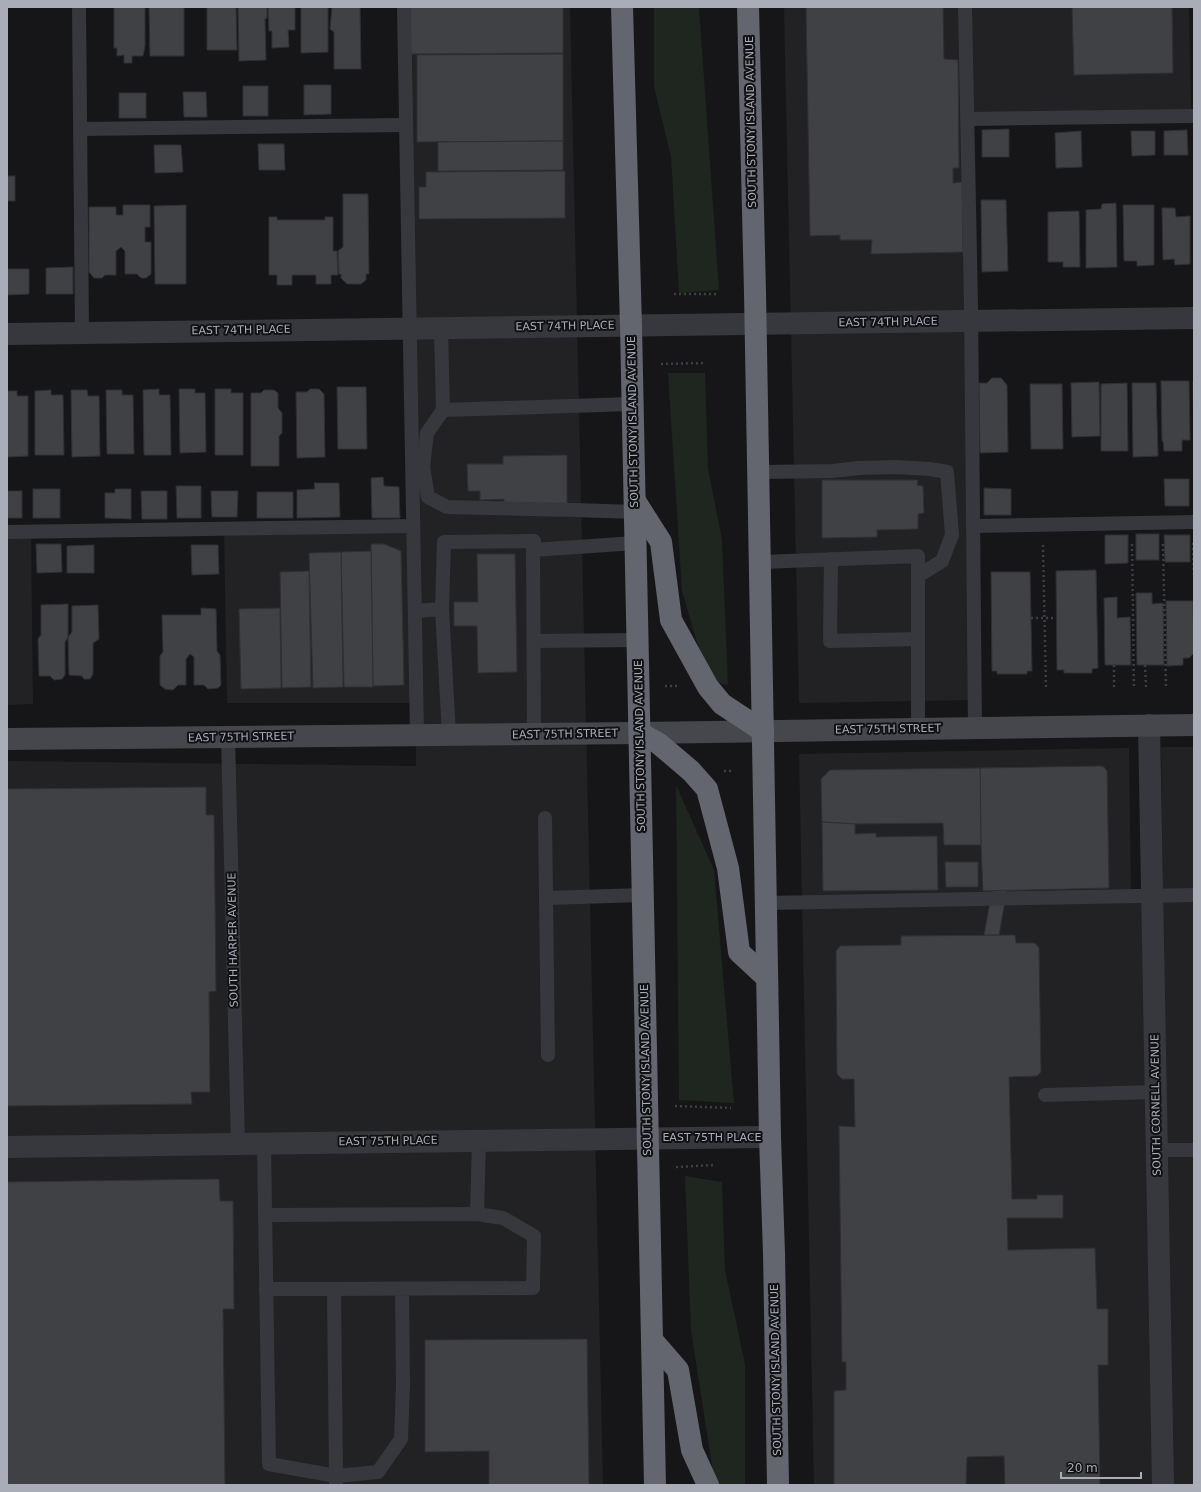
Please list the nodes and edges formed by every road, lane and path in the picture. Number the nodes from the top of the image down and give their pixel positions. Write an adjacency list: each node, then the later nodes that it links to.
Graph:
1 (79, 7): 9 (lane)
2 (404, 7): 8 (lane)
3 (622, 7): 15 (highway, SOUTH STONY ISLAND AVENUE)
4 (748, 7): 14 (highway, SOUTH STONY ISLAND AVENUE)
5 (965, 7): 7 (lane)
6 (1194, 116): 7 (lane)
7 (968, 119): 13 (lane)
8 (406, 125): 9 (lane); 16 (lane)
9 (80, 129): 18 (lane)
10 (674, 294): 11 (path)
11 (718, 294)
12 (1194, 318): 13 (street, EAST 74TH PLACE)
13 (971, 321): 14 (street, EAST 74TH PLACE); 31 (lane)
14 (756, 324): 15 (street, EAST 74TH PLACE); 24 (highway, SOUTH STONY ISLAND AVENUE)
15 (631, 326): 17 (street, EAST 74TH PLACE); 22 (highway, SOUTH STONY ISLAND AVENUE)
16 (410, 328): 17 (street, EAST 74TH PLACE); 18 (street, EAST 74TH PLACE); 30 (lane)
17 (441, 328): 23 (lane)
18 (82, 333): 19 (street, EAST 74TH PLACE)
19 (7, 334)
20 (704, 363): 21 (path)
21 (661, 364)
22 (632, 404): 23 (lane); 25 (highway, SOUTH STONY ISLAND AVENUE)
23 (443, 410): 25 (lane)
24 (758, 472): 36 (highway, SOUTH STONY ISLAND AVENUE); 37 (lane)
25 (635, 506): 33 (highway, SOUTH STONY ISLAND AVENUE); 60 (highway)
26 (1193, 522): 27 (lane); 38 (path)
27 (1162, 523): 28 (lane); 54 (path)
28 (1132, 524): 29 (lane); 52 (path)
29 (1042, 525): 31 (lane); 42 (path)
30 (413, 526): 32 (lane); 40 (lane)
31 (973, 526): 58 (lane)
32 (7, 532)
33 (636, 543): 34 (lane); 45 (highway, SOUTH STONY ISLAND AVENUE)
34 (533, 550): 39 (lane); 46 (lane)
35 (830, 559): 36 (lane); 37 (lane); 44 (lane)
36 (760, 562): 60 (highway, SOUTH STONY ISLAND AVENUE)
37 (918, 576): 44 (lane)
38 (1194, 577)
39 (442, 609): 40 (lane); 64 (lane)
40 (415, 611): 63 (lane)
41 (1032, 618): 42 (path)
42 (1044, 618): 43 (path); 55 (path)
43 (1056, 618)
44 (918, 639): 59 (lane)
45 (638, 640): 46 (lane); 61 (highway, SOUTH STONY ISLAND AVENUE)
46 (534, 641): 62 (lane)
47 (1114, 665): 51 (path)
48 (1145, 665): 53 (path)
49 (665, 686): 50 (path)
50 (687, 687)
51 (1114, 688)
52 (1134, 688)
53 (1146, 688)
54 (1166, 688)
55 (1046, 689)
56 (1149, 725): 57 (main road, EAST 75TH STREET); 58 (main road, EAST 75TH STREET); 70 (street, SOUTH CORNELL AVENUE)
57 (1194, 725)
58 (975, 728): 59 (main road, EAST 75TH STREET)
59 (918, 729): 60 (main road, EAST 75TH STREET)
60 (763, 731): 61 (main road, EAST 75TH STREET); 72 (highway, SOUTH STONY ISLAND AVENUE)
61 (640, 733): 62 (main road, EAST 75TH STREET); 68 (highway, SOUTH STONY ISLAND AVENUE); 73 (highway)
62 (534, 734): 64 (main road, EAST 75TH STREET)
63 (417, 735): 64 (main road, EAST 75TH STREET); 65 (main road, EAST 75TH STREET)
64 (449, 735)
65 (228, 737): 66 (main road, EAST 75TH STREET); 83 (lane, SOUTH HARPER AVENUE)
66 (7, 739)
67 (545, 818): 71 (lane)
68 (643, 895): 71 (lane); 80 (highway, SOUTH STONY ISLAND AVENUE)
69 (1194, 895): 70 (lane)
70 (1152, 896): 72 (lane); 75 (street, SOUTH CORNELL AVENUE)
71 (546, 898): 74 (lane)
72 (766, 903): 73 (highway, SOUTH STONY ISLAND AVENUE)
73 (767, 978): 79 (highway, SOUTH STONY ISLAND AVENUE)
74 (548, 1055)
75 (1156, 1092): 76 (lane); 85 (street, SOUTH CORNELL AVENUE)
76 (1045, 1095)
77 (675, 1106): 78 (path)
78 (731, 1108)
79 (770, 1137): 80 (street, EAST 75TH PLACE); 98 (highway, SOUTH STONY ISLAND AVENUE)
80 (648, 1138): 81 (street, EAST 75TH PLACE); 94 (highway, SOUTH STONY ISLAND AVENUE)
81 (479, 1140): 82 (street, EAST 75TH PLACE); 89 (lane)
82 (264, 1143): 83 (street, EAST 75TH PLACE); 90 (lane)
83 (238, 1144): 84 (street, EAST 75TH PLACE)
84 (7, 1147)
85 (1157, 1150): 86 (lane); 99 (street, SOUTH CORNELL AVENUE)
86 (1194, 1150)
87 (715, 1165): 88 (path)
88 (676, 1167)
89 (477, 1214): 90 (lane); 93 (lane)
90 (264, 1215): 91 (lane)
91 (266, 1289): 92 (lane); 95 (lane)
92 (334, 1289): 93 (lane); 95 (lane)
93 (402, 1289): 95 (lane)
94 (652, 1340): 96 (highway, SOUTH STONY ISLAND AVENUE); 97 (highway)
95 (336, 1481)
96 (655, 1485)
97 (708, 1485)
98 (778, 1485)
99 (1163, 1485)

